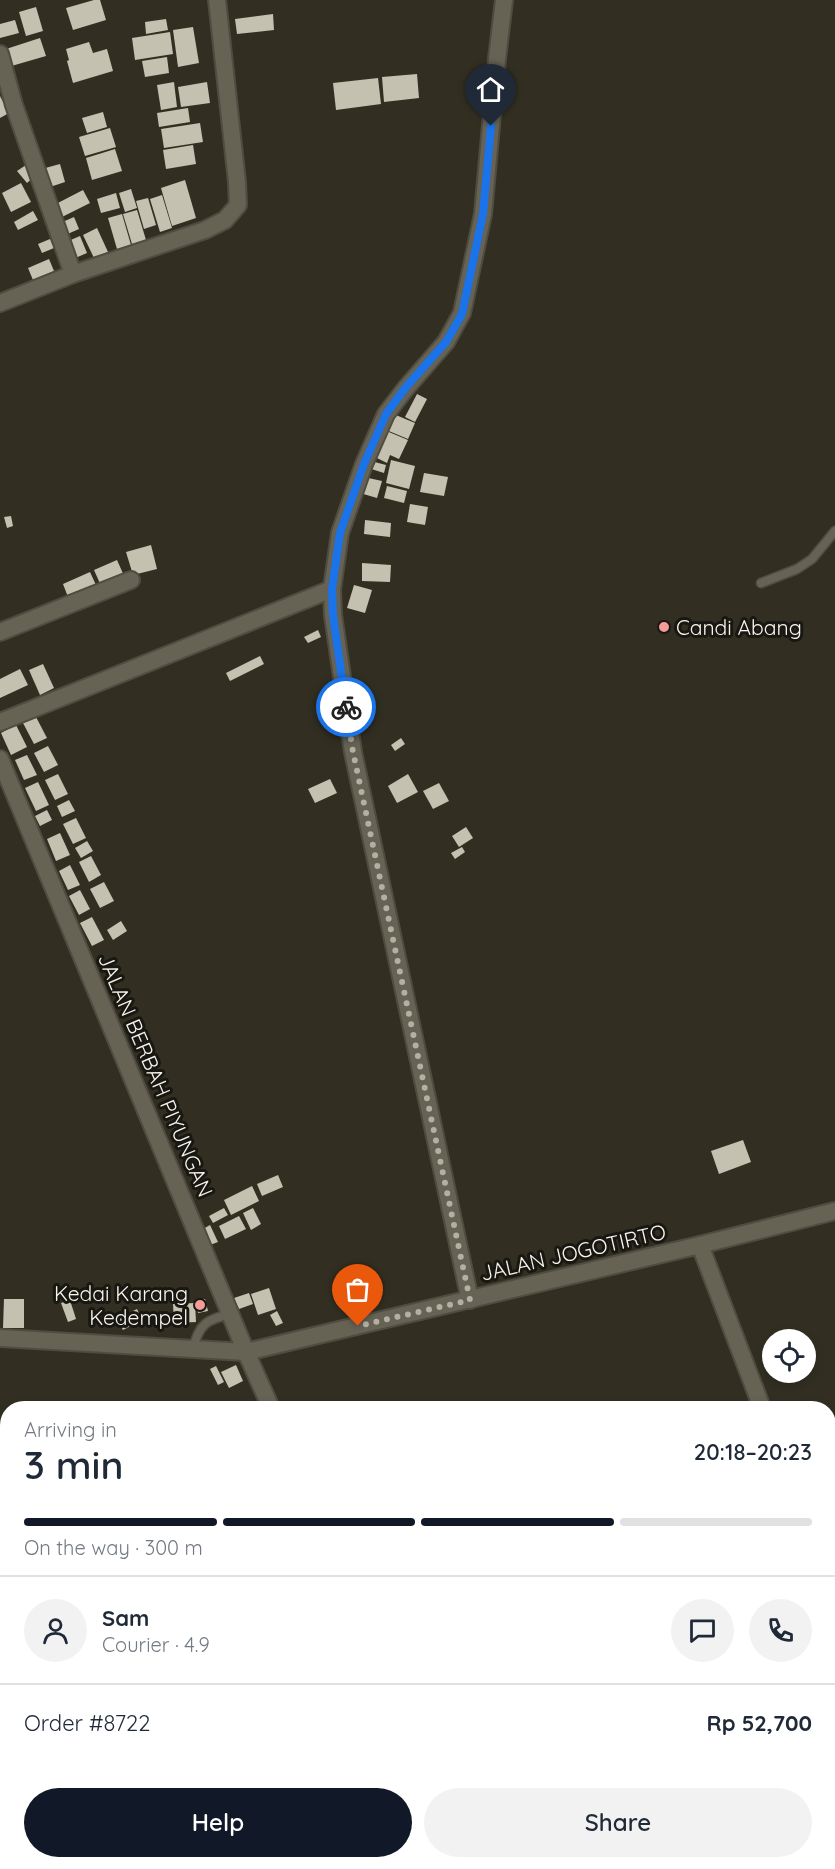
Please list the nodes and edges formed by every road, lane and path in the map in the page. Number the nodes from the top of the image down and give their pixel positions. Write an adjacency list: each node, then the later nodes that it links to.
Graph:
1 (217, 0): 4 (street)
2 (504, 0): 9 (street)
3 (0, 54): 4 (street)
4 (74, 274): 5 (street)
5 (0, 303)
6 (835, 531): 8 (lane)
7 (131, 580): 10 (street)
8 (761, 583)
9 (332, 589): 11 (street); 15 (street)
10 (0, 632)
11 (0, 722)
12 (0, 759): 16 (street, JALAN BERBAH PIYUNGAN)
13 (835, 1211): 14 (street, JALAN JOGOTIRTO)
14 (700, 1245): 15 (street, JALAN JOGOTIRTO); 21 (street)
15 (470, 1300): 19 (street, JALAN JOGOTIRTO)
16 (231, 1314): 18 (lane); 19 (street, JALAN BERBAH PIYUNGAN)
17 (0, 1338): 18 (street, JALAN JOGOTIRTO)
18 (193, 1348): 19 (street, JALAN JOGOTIRTO)
19 (246, 1352): 20 (street, JALAN BERBAH PIYUNGAN)
20 (268, 1401)
21 (759, 1401)

